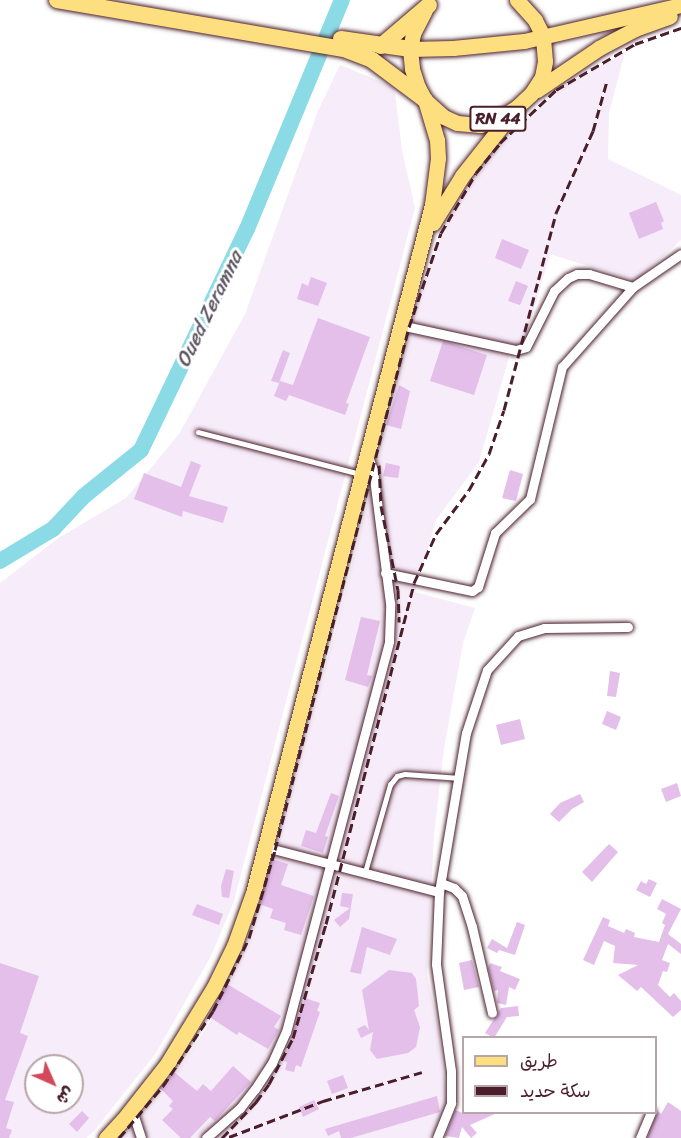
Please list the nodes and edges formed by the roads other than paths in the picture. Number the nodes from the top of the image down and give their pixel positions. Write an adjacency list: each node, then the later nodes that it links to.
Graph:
1 (57, 0): 8 (highway, RN 44)
2 (122, 0): 8 (highway, RN 44)
3 (431, 2): 12 (highway); 13 (main road, RN 44)
4 (523, 5): 7 (main road); 9 (main road)
5 (681, 5): 7 (main road, RN 44)
6 (681, 12): 18 (main road, RN 44)
7 (567, 32): 9 (main road, RN 44)
8 (293, 36): 11 (highway, RN 44)
9 (543, 36): 10 (main road, RN 44); 15 (main road)
10 (521, 41): 14 (main road, RN 44); 15 (main road)
11 (346, 44): 12 (highway, RN 44); 17 (highway, RN 44)
12 (381, 46): 13 (highway, RN 44)
13 (410, 49): 14 (main road, RN 44); 16 (main road, RN 44)
14 (433, 49): 16 (main road)
15 (545, 67): 18 (main road, RN 44)
16 (416, 82): 17 (main road, RN 44)
17 (425, 100): 18 (main road, RN 44); 19 (main road)
18 (522, 103): 19 (main road)
19 (425, 236): 22 (main road)
20 (681, 254): 21 (street)
21 (633, 287): 22 (street); 26 (street)
22 (400, 325): 24 (main road)
23 (198, 432): 25 (lane)
24 (366, 453): 25 (main road); 26 (street)
25 (360, 474): 29 (main road)
26 (385, 573): 30 (street)
27 (628, 627): 28 (street)
28 (460, 778): 31 (lane); 32 (street)
29 (265, 847): 30 (street); 34 (main road)
30 (330, 863): 31 (street); 38 (street)
31 (365, 872): 32 (street)
32 (440, 887): 33 (street); 39 (street)
33 (492, 1013)
34 (132, 1110): 36 (main road); 37 (street)
35 (651, 1114): 40 (street)
36 (106, 1138)
37 (141, 1138)
38 (206, 1138)
39 (437, 1138)
40 (640, 1138)

